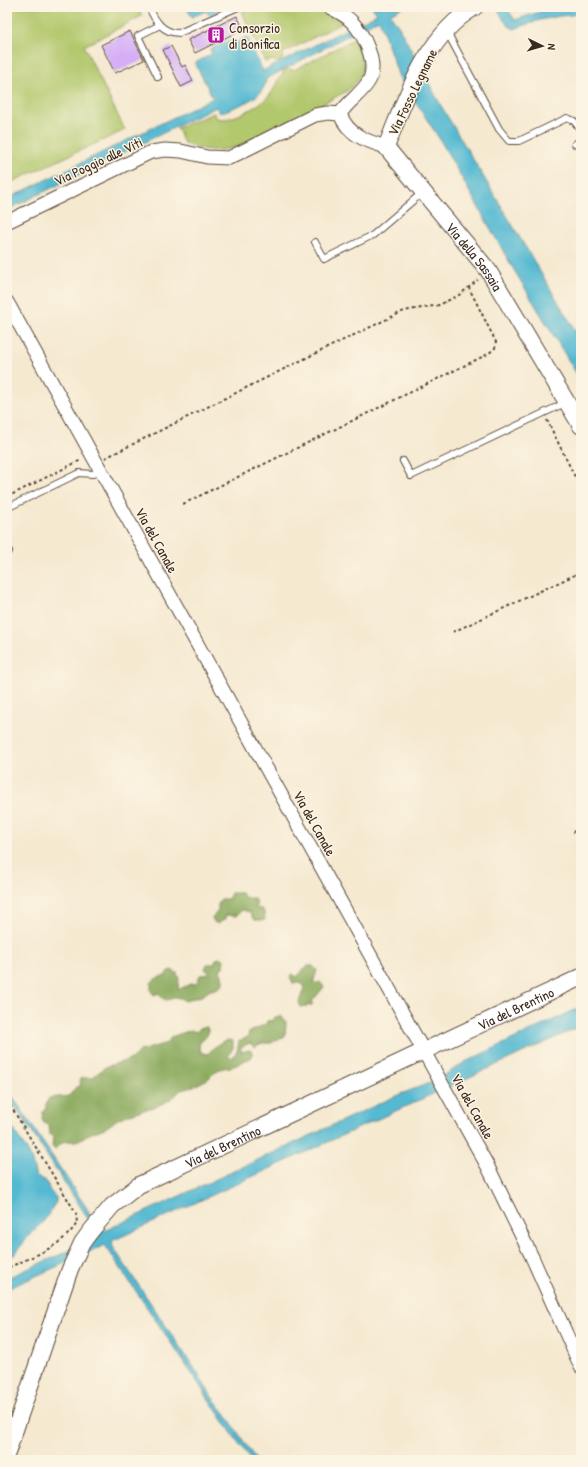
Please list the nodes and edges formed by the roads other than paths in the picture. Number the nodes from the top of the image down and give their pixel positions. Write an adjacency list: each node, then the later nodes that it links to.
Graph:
1 (149, 7): 5 (lane)
2 (238, 7): 5 (lane)
3 (329, 7): 8 (street)
4 (475, 7): 6 (street, Via Fosso Legname)
5 (160, 25): 7 (lane)
6 (446, 30): 9 (lane); 12 (street, Via Fosso Legname)
7 (158, 77)
8 (340, 114): 12 (street); 14 (street, Via Poggio alle Viti)
9 (581, 130)
10 (581, 140): 11 (lane)
11 (575, 144)
12 (386, 147): 13 (street, Via della Sassaia)
13 (424, 191): 15 (lane); 17 (street, Via della Sassaia)
14 (7, 222)
15 (315, 242)
16 (7, 302): 20 (street, Via del Canale)
17 (567, 401): 18 (street, Via della Sassaia); 19 (lane)
18 (581, 426)
19 (403, 461)
20 (95, 463): 21 (lane); 23 (street, Via del Canale)
21 (7, 508)
22 (581, 977): 23 (street, Via del Brentino)
23 (424, 1051): 24 (street, Via del Canale); 25 (street, Via del Brentino)
24 (581, 1367)
25 (7, 1453)

